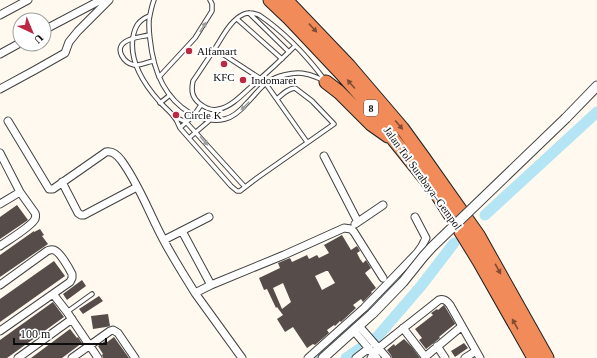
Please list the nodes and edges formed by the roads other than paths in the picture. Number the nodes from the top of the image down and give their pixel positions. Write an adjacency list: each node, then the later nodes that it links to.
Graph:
1 (28, 0): 9 (street)
2 (101, 0): 12 (street)
3 (109, 0): 29 (street)
4 (154, 0): 10 (lane)
5 (210, 0): 23 (lane, one-way to 5)
6 (270, 0): 43 (highway, Jalan Tol Surabaya–Gempol / 8, one-way to 6)
7 (286, 0): 61 (highway, Jalan Tol Surabaya–Gempol / 8, one-way to 61)
8 (249, 13): 11 (lane); 15 (lane); 18 (lane)
9 (0, 15)
10 (150, 16): 13 (lane); 14 (lane)
11 (237, 19): 17 (lane); 20 (lane)
12 (52, 26)
13 (149, 35): 14 (lane); 21 (lane)
14 (133, 38): 22 (lane); 22 (lane)
15 (295, 46): 18 (lane); 25 (lane)
16 (12, 47): 19 (street)
17 (215, 49): 24 (lane); 34 (lane)
18 (289, 52): 20 (lane)
19 (0, 54)
20 (282, 59): 24 (lane)
21 (153, 61): 22 (lane); 23 (lane)
22 (136, 65): 33 (lane)
23 (159, 77): 31 (lane)
24 (261, 78): 28 (lane)
25 (326, 82): 26 (lane); 43 (highway)
26 (266, 84): 30 (lane); 32 (lane)
27 (597, 86): 76 (street, bridge)
28 (250, 88): 30 (lane); 34 (lane)
29 (0, 89)
30 (256, 94): 37 (lane, one-way to 37)
31 (170, 95): 33 (lane); 35 (lane)
32 (277, 99): 44 (lane); 44 (lane)
33 (160, 103): 36 (lane)
34 (201, 105): 35 (lane)
35 (194, 115): 37 (lane); 39 (lane)
36 (175, 117): 39 (lane); 40 (lane)
37 (210, 120): 41 (lane)
38 (8, 121): 52 (street)
39 (186, 122): 40 (lane); 41 (lane)
40 (180, 128): 42 (lane)
41 (196, 132): 42 (lane); 46 (lane, one-way to 46)
42 (190, 138): 49 (lane)
43 (394, 140): 61 (highway, Jalan Tol Surabaya–Gempol / 8)
44 (308, 142): 54 (lane)
45 (0, 153): 48 (street)
46 (217, 156): 49 (lane); 50 (lane)
47 (324, 156): 60 (street)
48 (2, 162): 55 (street)
49 (210, 162): 51 (lane)
50 (230, 171): 51 (lane); 54 (lane)
51 (224, 177): 54 (lane)
52 (62, 182): 53 (street); 53 (street)
53 (137, 187): 65 (street)
54 (245, 187)
55 (20, 192): 56 (street); 66 (street)
56 (0, 204)
57 (383, 205): 60 (street)
58 (415, 216): 68 (street)
59 (209, 217): 63 (street)
60 (358, 222): 62 (street)
61 (463, 223): 64 (highway, Jalan Tol Surabaya–Gempol / 8)
62 (348, 228): 67 (street); 70 (street)
63 (182, 231): 65 (street); 70 (street)
64 (474, 239): 98 (highway, Jalan Tol Surabaya–Gempol / 8, one-way to 64); 99 (highway, Jalan Tol Surabaya–Gempol / 8, one-way to 99)
65 (164, 240): 72 (street)
66 (0, 246)
67 (383, 278): 68 (street); 71 (street)
68 (391, 280): 71 (street)
69 (0, 285): 73 (street)
70 (211, 285): 72 (street)
71 (384, 287): 76 (street)
72 (195, 293): 91 (street)
73 (53, 294): 75 (street); 81 (street)
74 (92, 294): 75 (lane)
75 (67, 312): 77 (street)
76 (369, 312): 78 (street)
77 (72, 319): 82 (street); 87 (street)
78 (358, 324): 84 (street); 92 (street); 93 (street)
79 (462, 326): 80 (street); 83 (street); 85 (street)
80 (402, 328): 84 (street); 86 (street)
81 (0, 331)
82 (90, 346): 88 (street); 89 (street); 90 (street)
83 (437, 346): 86 (street); 96 (street)
84 (373, 350): 94 (street); 95 (street)
85 (478, 355): 97 (street)
86 (426, 357)
87 (18, 358)
88 (72, 358)
89 (98, 358)
90 (135, 358)
91 (242, 358)
92 (308, 358)
93 (323, 358)
94 (356, 358)
95 (387, 358)
96 (445, 358)
97 (465, 358)
98 (534, 358)
99 (547, 358)

